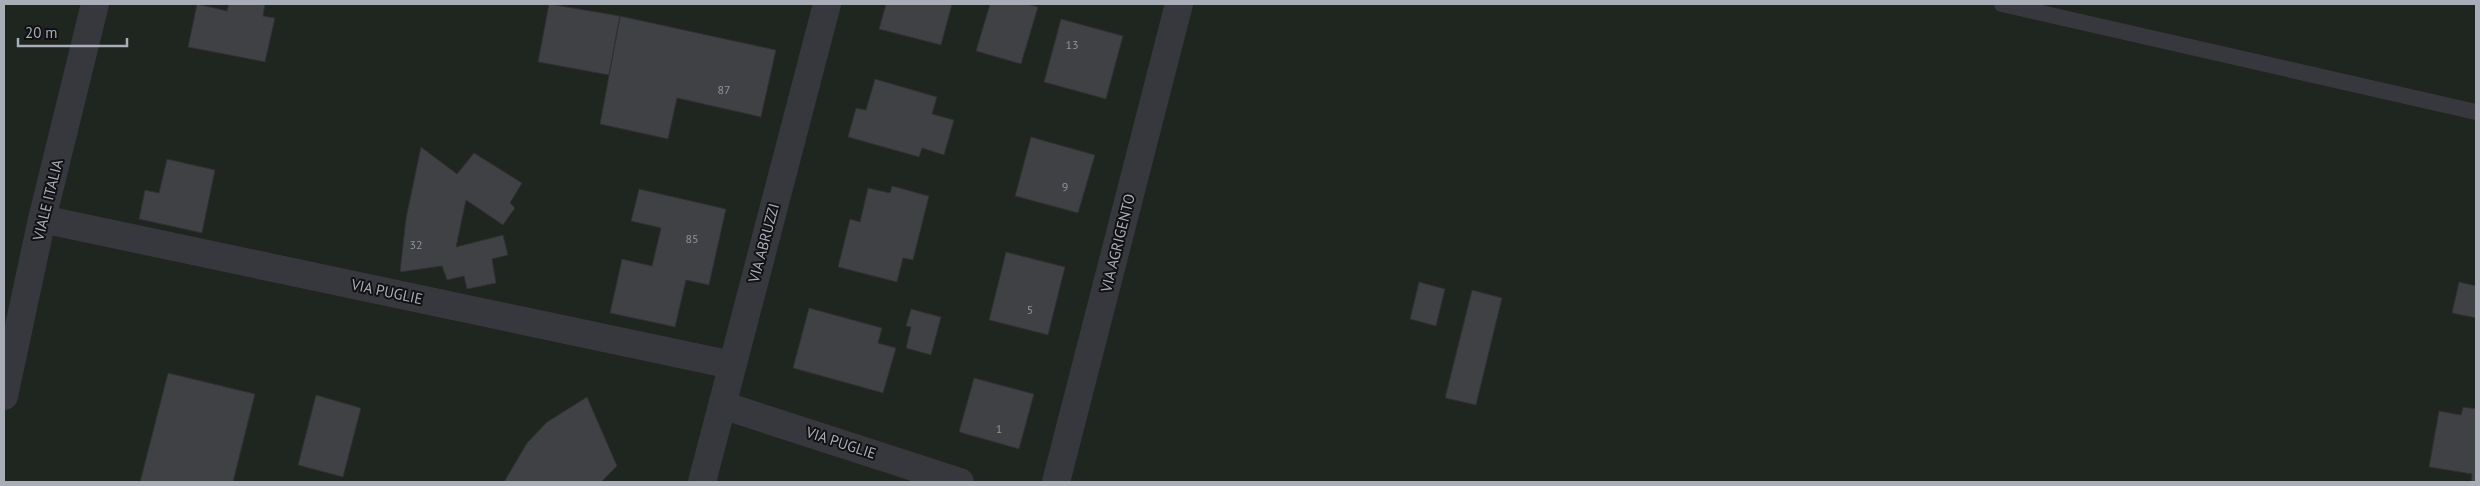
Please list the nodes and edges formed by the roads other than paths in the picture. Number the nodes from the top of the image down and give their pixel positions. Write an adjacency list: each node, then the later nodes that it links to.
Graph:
1 (95, 4): 6 (street, VIALE ITALIA)
2 (827, 4): 7 (street, VIA ABRUZZI)
3 (1179, 4): 12 (street, VIA AGRIGENTO)
4 (2002, 4): 5 (lane)
5 (2476, 112)
6 (42, 220): 7 (street, VIA PUGLIE); 8 (street, VIALE ITALIA)
7 (732, 365): 9 (street, VIA ABRUZZI)
8 (4, 396)
9 (722, 405): 10 (street, VIA ABRUZZI); 11 (street, VIA PUGLIE)
10 (702, 482)
11 (960, 482)
12 (1056, 482)

